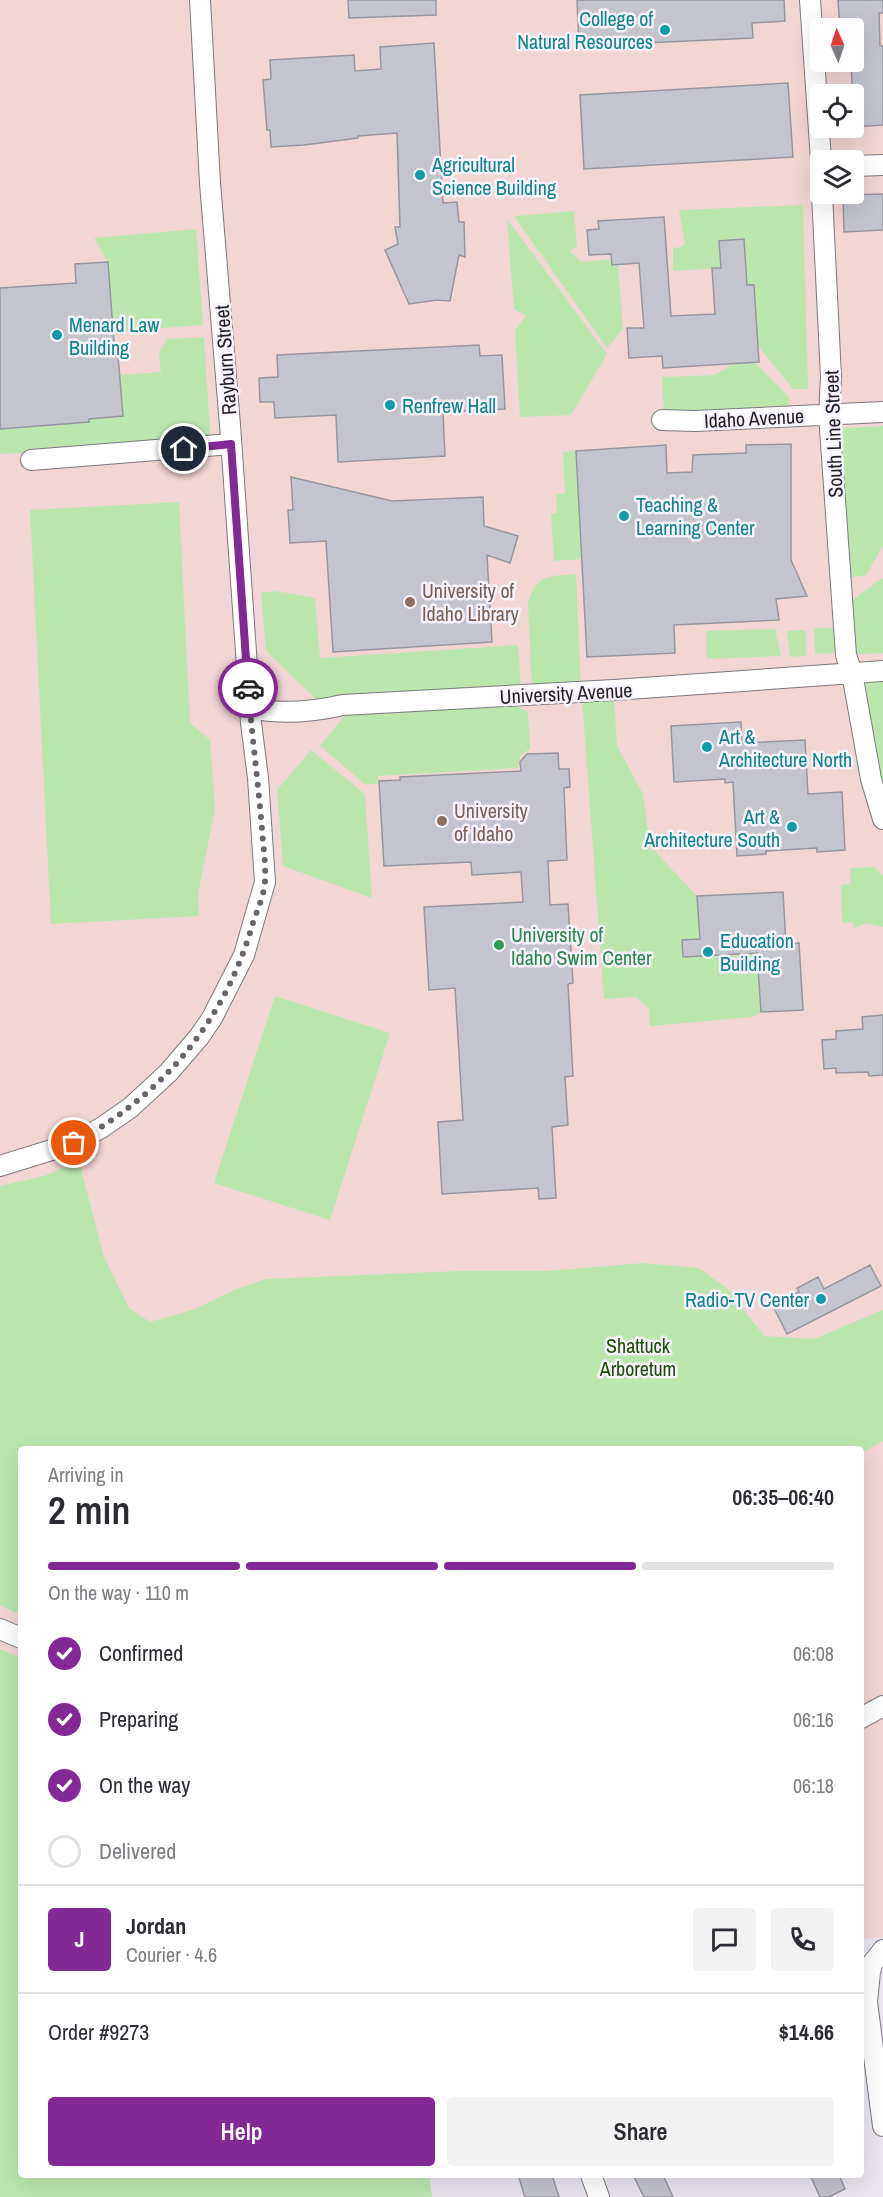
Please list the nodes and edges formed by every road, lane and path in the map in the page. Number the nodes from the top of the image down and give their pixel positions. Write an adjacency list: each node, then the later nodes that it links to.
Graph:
1 (200, 0): 10 (street, Rayburn Street)
2 (810, 0): 3 (street)
3 (819, 150)
4 (883, 165): 5 (street)
5 (864, 166)
6 (822, 204): 8 (street, South Line Street)
7 (883, 412): 8 (street, Idaho Avenue)
8 (829, 415): 9 (street, Idaho Avenue); 13 (street, South Line Street)
9 (662, 420)
10 (231, 444): 11 (street); 14 (street, Rayburn Street)
11 (31, 460)
12 (883, 671): 13 (street, University Avenue)
13 (852, 673): 14 (street, University Avenue); 15 (street, South Line Street)
14 (250, 708): 16 (street, Rayburn Street)
15 (883, 819)
16 (0, 1166)
17 (0, 1629): 18 (street)
18 (18, 1637)
19 (883, 1706): 20 (street)
20 (864, 1716)
21 (880, 1954): 22 (street)
22 (883, 2126)
23 (592, 2178): 24 (street)
24 (599, 2197)

